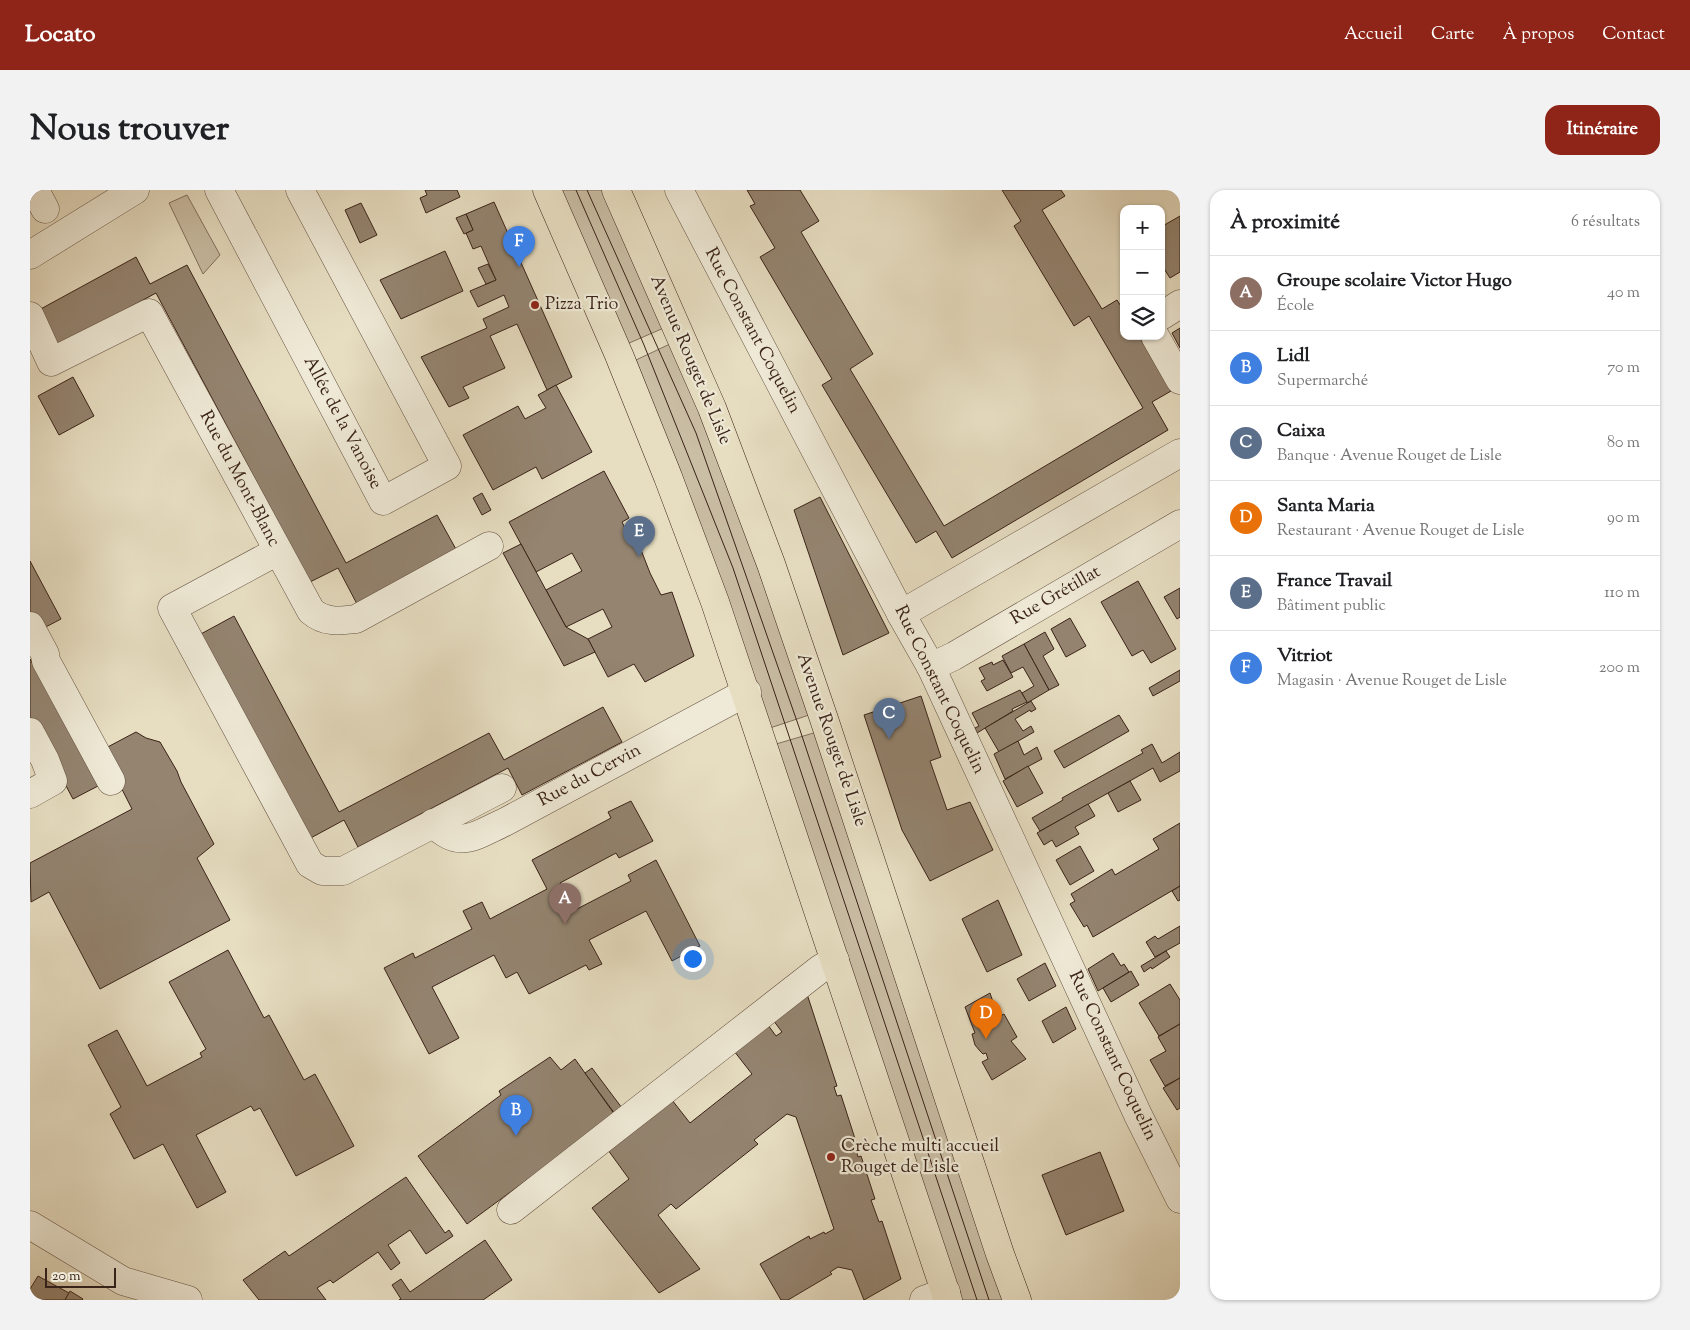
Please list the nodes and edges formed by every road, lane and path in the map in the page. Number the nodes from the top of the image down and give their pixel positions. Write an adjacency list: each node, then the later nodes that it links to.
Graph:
1 (135, 190): 7 (street)
2 (219, 190): 3 (street, Allée de la Vanoise)
3 (300, 190)
4 (547, 190): 20 (main road)
5 (616, 190): 32 (main road, Avenue Rouget de Lisle)
6 (679, 190): 17 (street, Rue Constant Coquelin)
7 (30, 255)
8 (1180, 304): 9 (street)
9 (1165, 313)
10 (30, 316): 16 (street, Rue du Mont-Blanc)
11 (1157, 340): 12 (street)
12 (1180, 380)
13 (1180, 453): 17 (street)
14 (1180, 524): 19 (street, Rue Grétillat)
15 (489, 546): 16 (street, Rue du Mont-Blanc)
16 (278, 551): 25 (street)
17 (901, 614): 19 (street, Rue Constant Coquelin)
18 (30, 626): 22 (street)
19 (931, 668): 27 (street, Rue Constant Coquelin)
20 (746, 692): 25 (street, Rue du Cervin); 26 (main road)
21 (30, 732): 24 (street)
22 (111, 781)
23 (502, 788): 25 (street)
24 (30, 794)
25 (433, 823)
26 (835, 960): 28 (street); 30 (main road)
27 (1180, 1199)
28 (511, 1210)
29 (30, 1226): 31 (street)
30 (939, 1297)
31 (188, 1300)
32 (1017, 1300)

